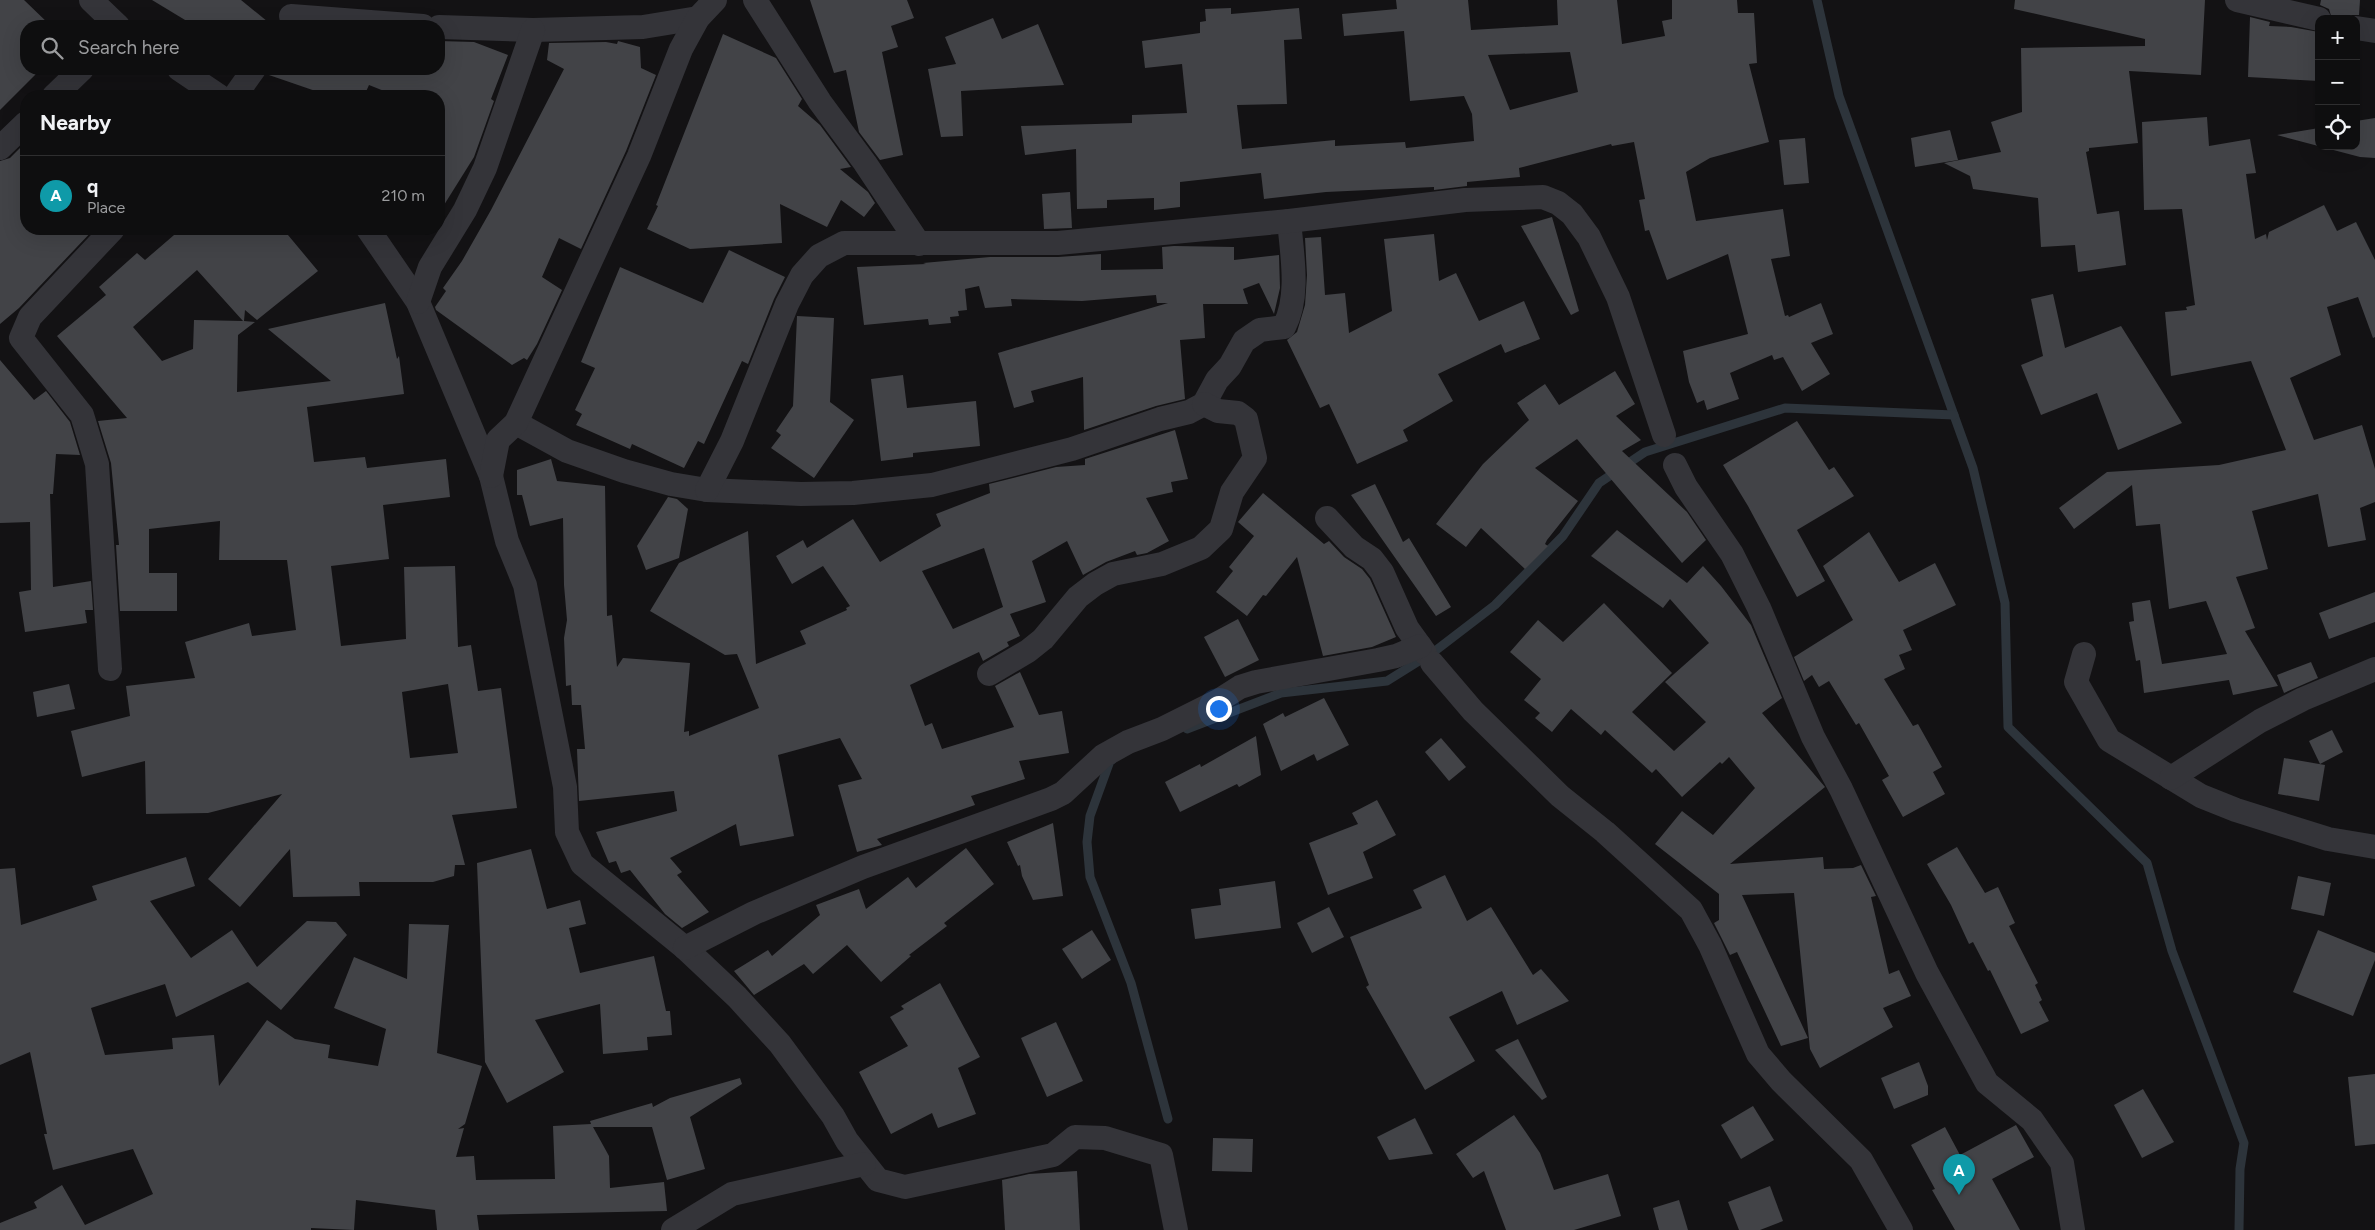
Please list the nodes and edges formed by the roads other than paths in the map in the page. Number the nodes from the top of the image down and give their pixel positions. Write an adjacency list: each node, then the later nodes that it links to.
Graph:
1 (90, 0): 8 (street)
2 (714, 0): 6 (street)
3 (755, 0): 25 (street)
4 (2237, 0): 7 (street)
5 (291, 14): 9 (street)
6 (698, 18): 12 (street); 28 (street)
7 (2315, 18)
8 (112, 20)
9 (357, 20)
10 (445, 27): 12 (street)
11 (2360, 29): 13 (street)
12 (533, 30): 26 (street)
13 (2375, 31)
14 (76, 75): 17 (street)
15 (188, 75): 18 (street)
16 (250, 75): 19 (street)
17 (60, 90)
18 (211, 90)
19 (239, 90)
20 (20, 129): 21 (street)
21 (0, 148)
22 (1289, 221): 25 (street); 27 (street); 29 (street)
23 (107, 235): 36 (street)
24 (372, 235): 26 (street)
25 (919, 244): 32 (street)
26 (418, 302): 31 (street)
27 (1204, 404): 32 (street); 38 (street)
28 (516, 422): 31 (street); 32 (street)
29 (1664, 435)
30 (1675, 465): 46 (street)
31 (491, 476): 41 (street)
32 (707, 490)
33 (1326, 518): 34 (street)
34 (1426, 654): 41 (street); 45 (street)
35 (2084, 654): 39 (street)
36 (110, 669)
37 (2375, 669): 39 (street)
38 (989, 674)
39 (2171, 778): 40 (street)
40 (2375, 847)
41 (685, 948): 42 (street)
42 (864, 1164): 43 (street); 44 (street)
43 (673, 1230)
44 (1176, 1230)
45 (1901, 1230)
46 (2072, 1230)

